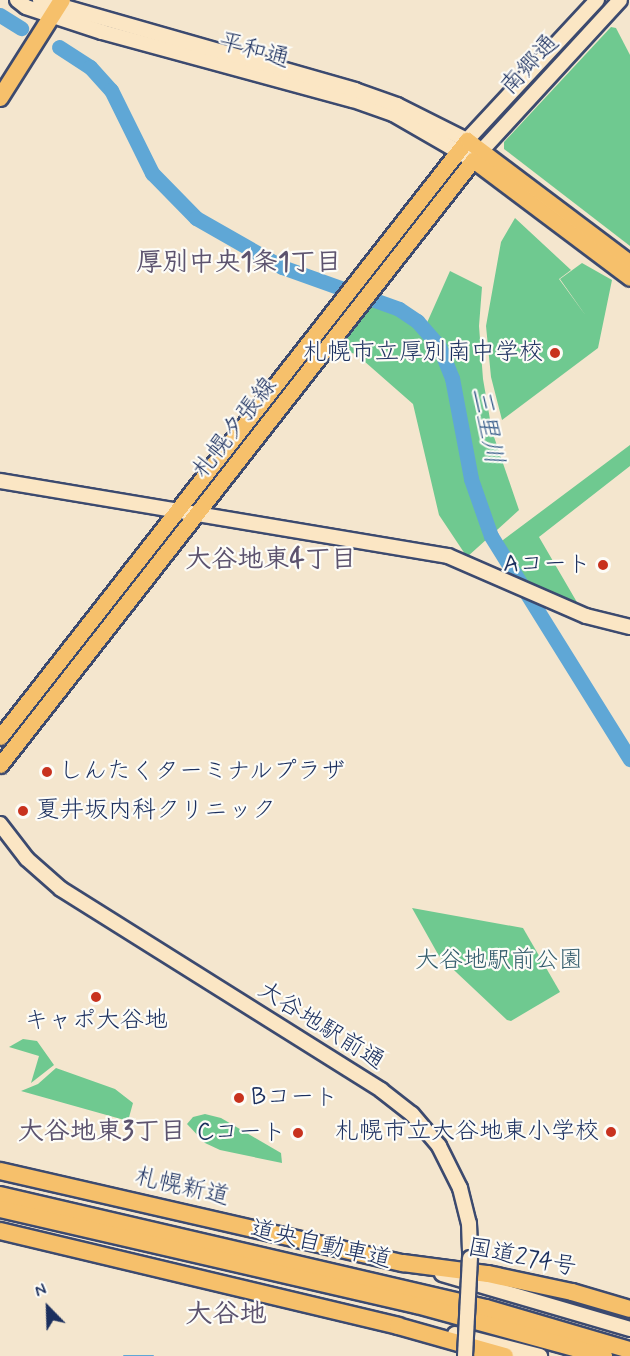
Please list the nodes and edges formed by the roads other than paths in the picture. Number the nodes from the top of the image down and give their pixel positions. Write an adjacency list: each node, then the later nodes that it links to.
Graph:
1 (17, 0): 5 (street, 平和通)
2 (40, 0): 5 (street, 平和通)
3 (597, 0): 7 (street, 南郷通)
4 (620, 0): 8 (street, 南郷通)
5 (58, 7): 6 (highway); 7 (street, 平和通)
6 (0, 98)
7 (463, 145): 8 (main road); 12 (main road, 札幌夕張線)
8 (477, 155): 9 (main road); 10 (main road); 13 (main road, 札幌夕張線)
9 (630, 263)
10 (630, 278)
11 (0, 481): 12 (street)
12 (176, 512): 13 (street); 15 (main road, 札幌夕張線)
13 (195, 515): 14 (street); 16 (main road, 札幌夕張線)
14 (630, 627)
15 (0, 737)
16 (0, 765)
17 (0, 824): 31 (street, 大谷地駅前通, bridge)
18 (0, 1160): 21 (highway)
19 (0, 1172): 21 (highway, 札幌新道)
20 (0, 1195): 30 (highway, 道央自動車道)
21 (112, 1196): 26 (highway, 札幌新道)
22 (0, 1209): 34 (highway, 道央自動車道)
23 (0, 1231): 25 (highway)
24 (0, 1240): 25 (highway)
25 (93, 1255): 29 (highway)
26 (403, 1263): 27 (highway, 国道274号); 28 (street, 札幌新道)
27 (630, 1308)
28 (630, 1329)
29 (416, 1330): 32 (highway); 33 (street)
30 (630, 1350)
31 (465, 1356)
32 (505, 1356)
33 (540, 1356)
34 (604, 1356)

